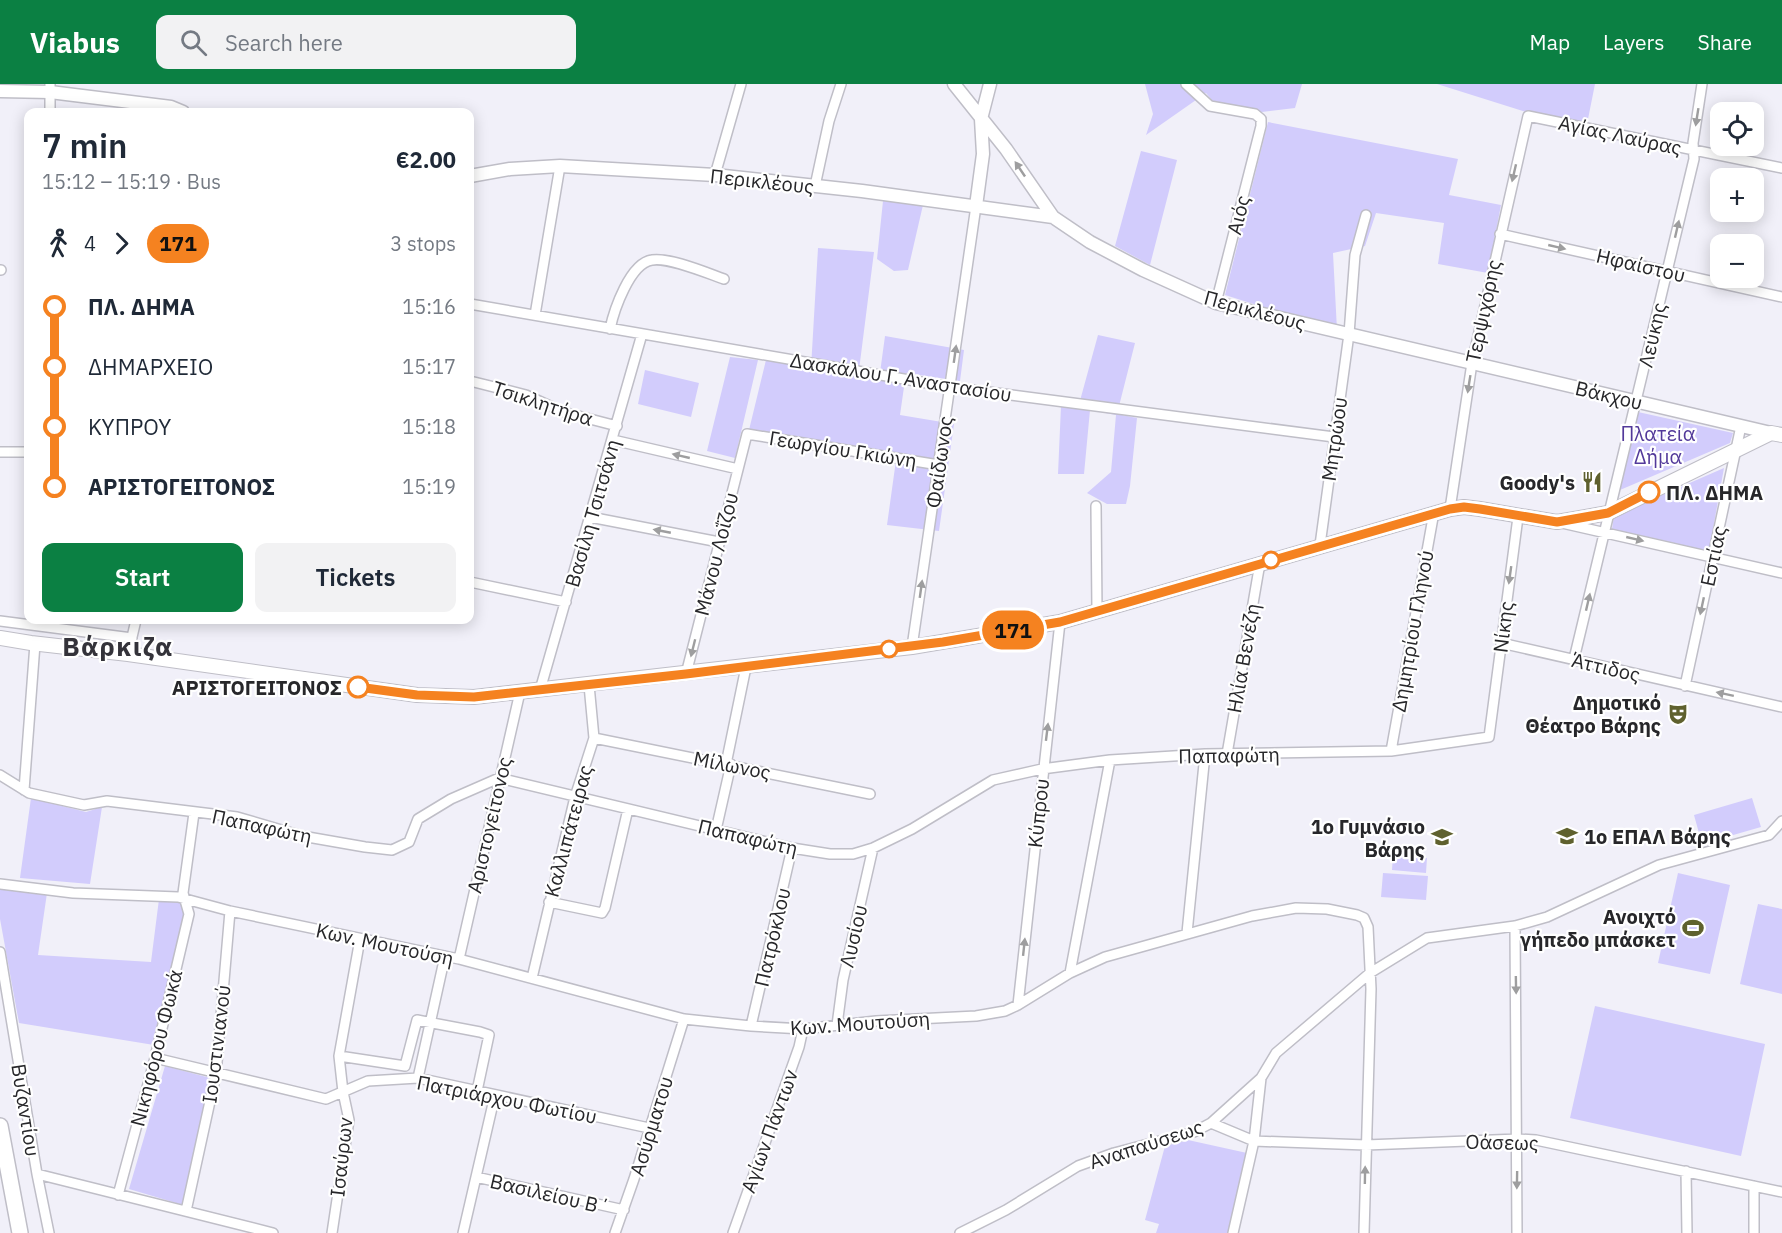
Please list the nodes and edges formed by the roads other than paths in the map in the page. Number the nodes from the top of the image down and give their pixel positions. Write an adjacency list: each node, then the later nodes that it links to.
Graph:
1 (741, 84): 19 (street)
2 (841, 84): 20 (street)
3 (954, 84): 12 (street, Περικλέους)
4 (990, 84): 12 (street)
5 (1186, 84): 28 (street, Αιός)
6 (1702, 84): 14 (street, Λεύκης, one-way to 14)
7 (50, 88): 8 (street); 9 (street); 10 (street)
8 (0, 92)
9 (50, 108)
10 (173, 108)
11 (1528, 116): 14 (street, Αγίας Λαύρας); 24 (street, Τερψιχόρης, one-way to 24)
12 (981, 119): 13 (street, Περικλέους); 15 (street)
13 (1006, 149): 15 (street); 23 (street, Περικλέους, one-way to 13)
14 (1694, 150): 17 (street, Αγίας Λαύρας); 25 (street, Λεύκης, one-way to 14)
15 (983, 154): 21 (street)
16 (560, 166): 18 (street, Περικλέους); 19 (street, Περικλέους); 30 (street)
17 (1782, 168)
18 (474, 175)
19 (715, 175): 20 (street, Περικλέους)
20 (814, 186): 21 (street, Περικλέους)
21 (976, 206): 23 (street, Περικλέους); 36 (street, Φαίδωνος, one-way to 21)
22 (1366, 215): 33 (street, Μητρώου)
23 (1053, 217): 28 (street, Περικλέους)
24 (1500, 234): 25 (street, Ηφαίστου, one-way to 25); 34 (street, Τερψιχόρης)
25 (1667, 271): 27 (street, Ηφαίστου); 37 (street, Λεύκης)
26 (724, 279): 31 (street)
27 (1782, 297)
28 (1216, 303): 33 (street, Περικλέους)
29 (474, 305): 30 (street, Δασκάλου Γ. Αναστασίου)
30 (535, 315): 31 (street, Δασκάλου Γ. Αναστασίου)
31 (610, 329): 32 (street, Δασκάλου Γ. Αναστασίου)
32 (642, 334): 36 (street, Δασκάλου Γ. Αναστασίου); 38 (street, Βασίλη Τσιτσάνη)
33 (1349, 334): 34 (street, Περικλέους); 42 (street, Μητρώου)
34 (1472, 363): 37 (street, Βάκχου); 50 (street, Τερψιχόρης, one-way to 50)
35 (474, 382): 38 (street, Τσικλητήρα)
36 (950, 387): 42 (street, Δασκάλου Γ. Αναστασίου); 47 (street, Φαίδωνος)
37 (1637, 402): 39 (street, Βάκχου); 52 (street, Λεύκης)
38 (617, 426): 43 (street, Βασίλη Τσιτσάνη)
39 (1741, 426): 41 (street, Βάκχου); 44 (street, Εστίας)
40 (747, 434): 47 (street, Γεωργίου Γκιώνη); 48 (street, Μάνου Λοΐζου)
41 (1777, 434): 44 (main road)
42 (1334, 437): 58 (street, Μητρώου)
43 (613, 440): 48 (street, one-way to 43); 53 (street, Βασίλη Τσιτσάνη)
44 (1736, 450): 52 (main road); 59 (street, Εστίας)
45 (0, 452): 46 (street)
46 (24, 452)
47 (939, 465): 73 (street, Φαίδωνος, one-way to 47)
48 (738, 469): 57 (street, Μάνου Λοΐζου)
49 (1096, 506): 64 (street)
50 (1450, 509): 51 (main road); 54 (main road)
51 (1434, 513): 58 (main road); 85 (street, Δημητρίου Γληνού)
52 (1608, 513): 55 (main road); 56 (street, Λεύκης)
53 (590, 517): 57 (street, one-way to 53); 63 (street, Βασίλη Τσιτσάνη)
54 (1518, 517): 55 (main road); 70 (street, Νίκης, one-way to 70)
55 (1557, 522): 56 (street)
56 (1604, 532): 59 (street, one-way to 59); 75 (street, Λεύκης, one-way to 56)
57 (719, 542): 77 (street, Μάνου Λοΐζου, one-way to 77)
58 (1320, 545): 60 (main road)
59 (1712, 557): 61 (street); 79 (street, Εστίας, one-way to 79)
60 (1260, 563): 64 (main road); 87 (street, Ηλία Βενέζη)
61 (1782, 573)
62 (474, 583): 63 (street)
63 (566, 602): 80 (street, Βασίλη Τσιτσάνη)
64 (1097, 611): 66 (main road)
65 (0, 621): 69 (street)
66 (1060, 622): 73 (main road); 90 (street, Κύπρου, one-way to 66)
67 (135, 624): 69 (street)
68 (0, 638): 71 (main road)
69 (132, 638): 74 (street)
70 (1501, 643): 75 (street, Άττιδος); 83 (street, Νίκης)
71 (33, 644): 72 (main road); 74 (main road); 93 (street)
72 (0, 646)
73 (912, 647): 76 (main road)
74 (128, 654): 81 (main road)
75 (1574, 659): 79 (street, Άττιδος)
76 (746, 667): 77 (main road); 89 (street)
77 (686, 674): 78 (main road)
78 (590, 685): 80 (main road); 84 (street, Καλλιπάτειρας)
79 (1685, 686): 82 (street, Άττιδος, one-way to 79)
80 (540, 690): 81 (main road)
81 (520, 692): 92 (street, Αριστογείτονος)
82 (1782, 707)
83 (1489, 737): 85 (street, Παπαφώτη)
84 (594, 738): 89 (street, Μίλωνος); 95 (street, Καλλιπάτειρας)
85 (1391, 750): 87 (street, Παπαφώτη)
86 (1205, 754): 87 (street, Παπαφώτη); 88 (street, Παπαφώτη); 107 (street)
87 (1227, 754)
88 (1110, 760): 90 (street, Παπαφώτη); 112 (street)
89 (728, 764): 94 (street, Μίλωνος); 99 (street)
90 (1042, 769): 101 (street, Παπαφώτη); 115 (street, Κύπρου, one-way to 90)
91 (0, 774): 93 (street, Παπαφώτη)
92 (499, 778): 95 (street, Παπαφώτη); 97 (street, Παπαφώτη); 111 (street, Αριστογείτονος)
93 (24, 790): 97 (street, Παπαφώτη)
94 (870, 794)
95 (575, 797): 96 (street, Παπαφώτη); 104 (street, Καλλιπάτειρας)
96 (628, 809): 99 (street, Παπαφώτη); 104 (street)
97 (194, 813): 103 (street, Νικηφόρου Φωκά)
98 (1782, 821): 106 (street)
99 (716, 830): 100 (street, Παπαφώτη)
100 (792, 848): 101 (street, Παπαφώτη); 119 (street, Πατρόκλου)
101 (873, 848): 118 (street, Λυσίου)
102 (0, 884): 103 (street)
103 (186, 900): 105 (street, Κων. Μουτούση); 122 (street, Νικηφόρου Φωκά)
104 (549, 902): 114 (street, Καλλιπάτειρας)
105 (230, 911): 108 (street, Κων. Μουτούση); 123 (street, Ιουστινιανού)
106 (1515, 926): 113 (street); 132 (street, one-way to 132)
107 (1187, 933): 112 (street, Κων. Μουτούση); 113 (street, Κων. Μουτούση)
108 (360, 939): 110 (street, Κων. Μουτούση); 121 (street, Ισαύρων)
109 (0, 952): 136 (street, Βυζαντίου)
110 (445, 956): 111 (street, Κων. Μουτούση); 117 (street)
111 (459, 959): 114 (street, Κων. Μουτούση)
112 (1070, 973): 115 (street, Κων. Μουτούση)
113 (1370, 973): 125 (street); 134 (street, Κων. Μουτούση)
114 (532, 978): 116 (street, Κων. Μουτούση)
115 (1018, 1005): 118 (street, Κων. Μουτούση)
116 (684, 1018): 119 (street, Κων. Μουτούση); 131 (street, Ασύρματου)
117 (430, 1021): 121 (street); 124 (street); 126 (street)
118 (837, 1025): 120 (street, Κων. Μουτούση)
119 (751, 1026): 120 (street, Κων. Μουτούση)
120 (803, 1029): 149 (street, Αγίων Πάντων)
121 (339, 1056): 127 (street, Ισαύρων)
122 (155, 1058): 123 (street, Πατριάρχου Φωτίου); 140 (street, Νικηφόρου Φωκά)
123 (216, 1074): 127 (street, Πατριάρχου Φωτίου); 142 (street, Ιουστινιανού)
124 (418, 1078): 126 (street, Πατριάρχου Φωτίου); 127 (street, Πατριάρχου Φωτίου)
125 (1261, 1078): 129 (street, Αναπαύσεως); 133 (street)
126 (477, 1091): 128 (street, Πατριάρχου Φωτίου)
127 (342, 1092): 146 (street, Ισαύρων)
128 (495, 1095): 131 (street, Πατριάρχου Φωτίου); 137 (street)
129 (1211, 1123): 133 (street); 150 (street, Αναπαύσεως)
130 (0, 1126): 143 (main road)
131 (650, 1128): 141 (street, Ασύρματου)
132 (1518, 1139): 134 (street, Οάσεως); 135 (street, Οάσεως); 153 (street, one-way to 153)
133 (1254, 1141): 134 (street, Οάσεως); 151 (street)
134 (1365, 1145): 152 (street, Κων. Μουτούση, one-way to 134)
135 (1686, 1171): 138 (street, Οάσεως); 154 (street)
136 (37, 1174): 140 (street); 144 (street, Βυζαντίου)
137 (476, 1177): 141 (street, Βασιλείου Β΄); 147 (street)
138 (1754, 1186): 139 (street, Οάσεως); 155 (street)
139 (1782, 1192)
140 (118, 1195): 142 (street)
141 (624, 1210): 148 (street, Ασύρματου)
142 (186, 1212): 145 (street)
143 (20, 1233)
144 (49, 1233)
145 (273, 1233)
146 (332, 1233)
147 (463, 1233)
148 (615, 1233)
149 (733, 1233)
150 (960, 1233)
151 (1233, 1233)
152 (1364, 1233)
153 (1516, 1233)
154 (1687, 1233)
155 (1754, 1233)

